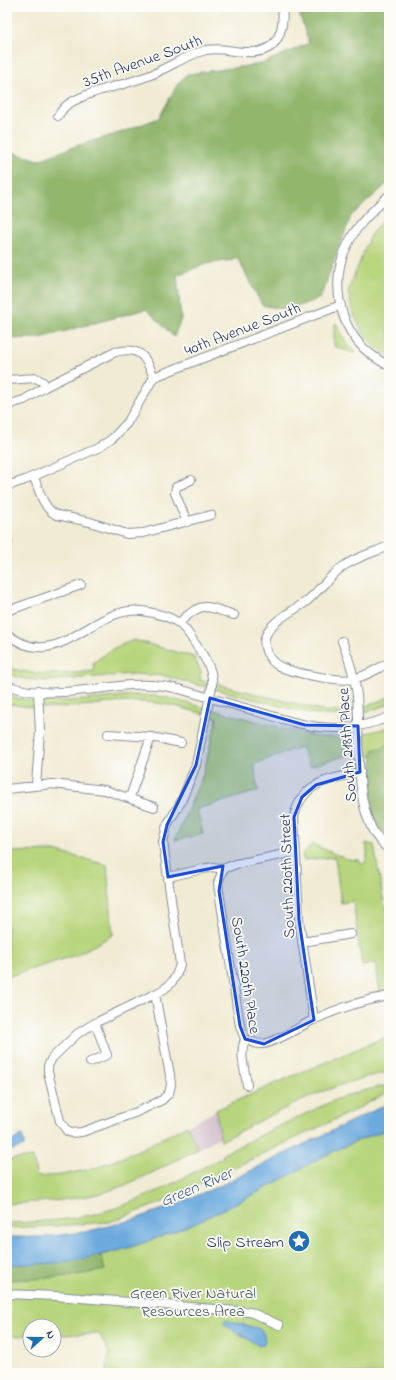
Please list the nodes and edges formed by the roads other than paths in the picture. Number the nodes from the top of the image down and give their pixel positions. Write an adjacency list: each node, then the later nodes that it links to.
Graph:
1 (282, 7): 2 (street, 35th Avenue South)
2 (58, 116)
3 (389, 195): 4 (street)
4 (341, 304): 5 (street); 6 (street, 40th Avenue South)
5 (389, 366)
6 (154, 377): 8 (street); 10 (street)
7 (7, 380): 8 (street)
8 (45, 387): 9 (street)
9 (7, 405)
10 (34, 476): 12 (street); 14 (street)
11 (191, 480): 14 (street)
12 (7, 486)
13 (211, 515): 14 (street)
14 (187, 522)
15 (389, 546): 23 (street)
16 (81, 585): 17 (street)
17 (7, 611)
18 (234, 615): 19 (street)
19 (179, 622): 20 (street); 26 (street)
20 (7, 634)
21 (342, 641): 23 (street, South 218th Place)
22 (389, 663): 23 (street)
23 (354, 679): 28 (street, South 218th Place)
24 (7, 685): 25 (street)
25 (38, 691): 26 (street); 33 (street)
26 (210, 698): 28 (street); 40 (street)
27 (389, 717): 28 (street)
28 (358, 726): 32 (street, South 218th Place)
29 (108, 734): 30 (street)
30 (151, 736): 31 (street); 35 (street)
31 (181, 743)
32 (360, 772): 37 (street, South 218th Place); 38 (street, South 220th Street)
33 (36, 785): 34 (street); 35 (street)
34 (7, 788)
35 (130, 797): 36 (street)
36 (154, 807)
37 (386, 847)
38 (295, 852): 39 (street); 42 (street, South 220th Street)
39 (223, 869): 40 (street); 47 (street, South 220th Place)
40 (168, 877): 43 (street)
41 (351, 934): 42 (street)
42 (302, 942): 45 (street, South 220th Street)
43 (155, 994): 46 (street); 46 (street)
44 (389, 996): 45 (street)
45 (314, 1020): 47 (street)
46 (95, 1023): 48 (street)
47 (245, 1039): 49 (street, South 220th Place)
48 (90, 1062)
49 (247, 1085)
50 (7, 1294): 51 (street)
51 (279, 1325)

